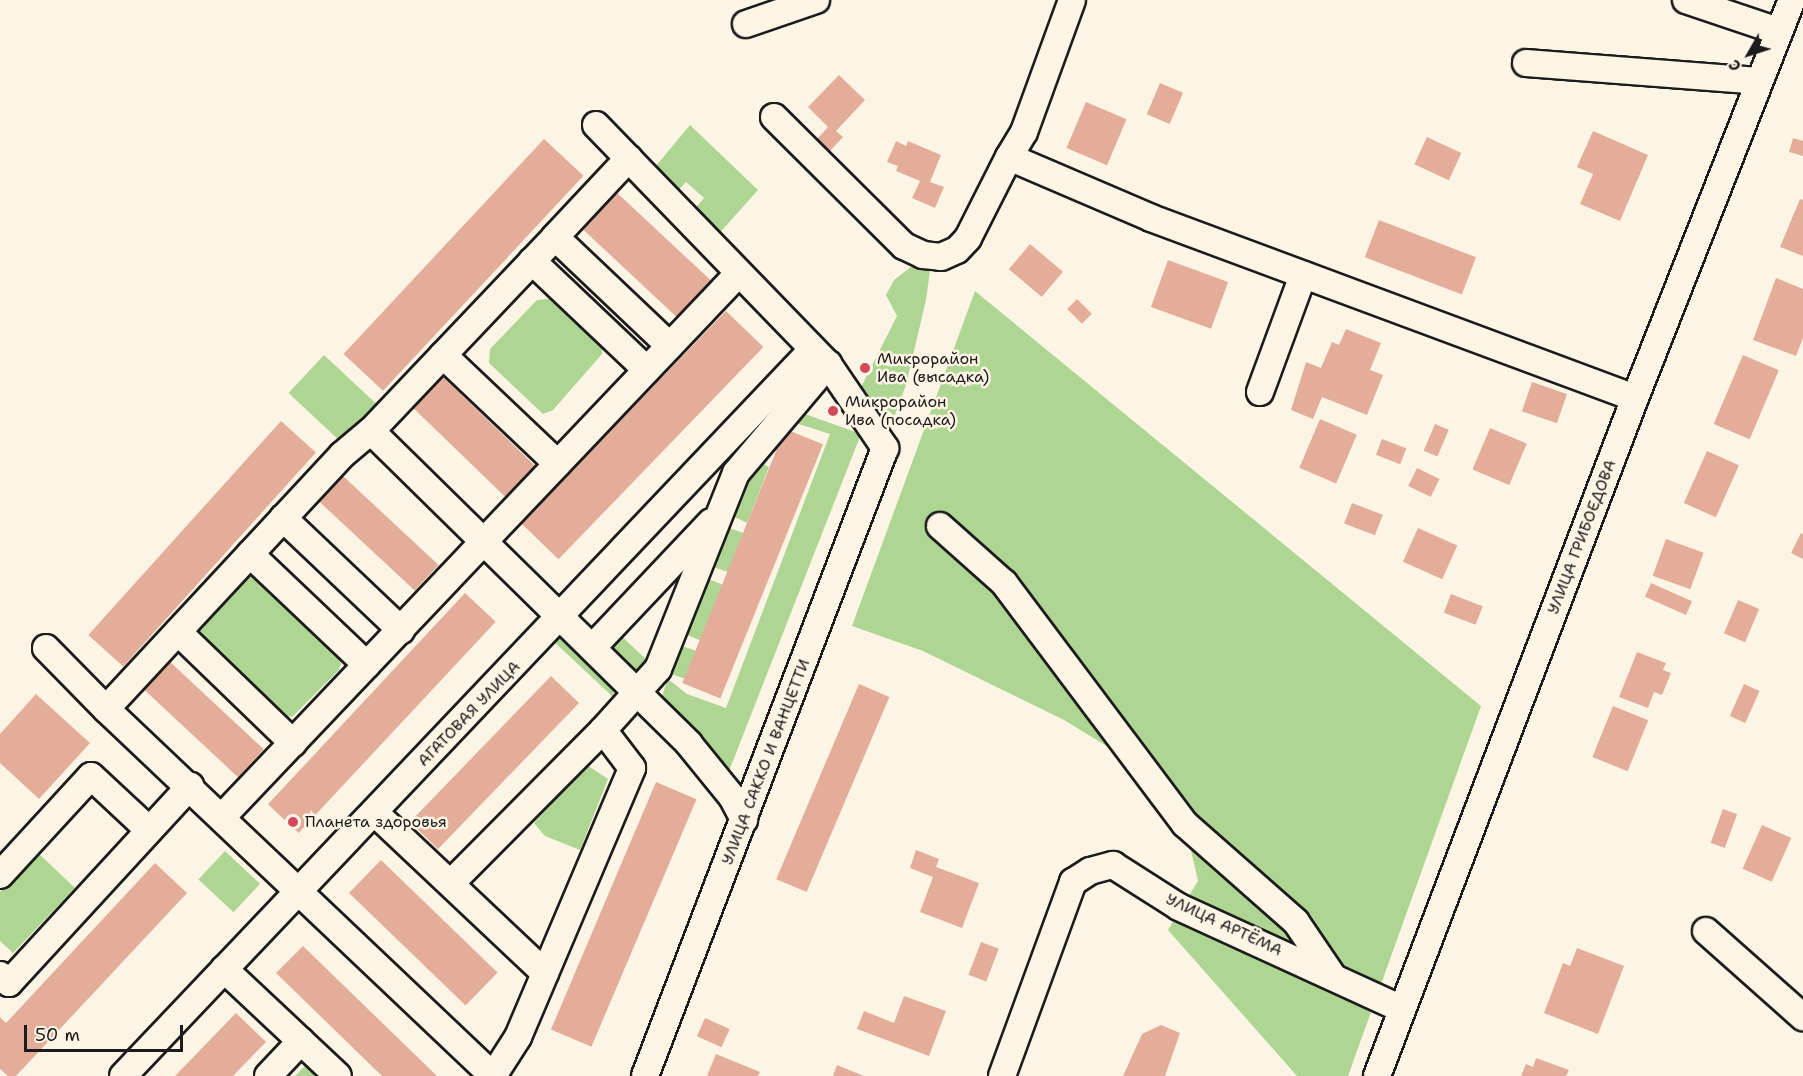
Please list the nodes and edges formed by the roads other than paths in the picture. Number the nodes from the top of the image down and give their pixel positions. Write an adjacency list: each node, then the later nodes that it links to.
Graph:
1 (816, 0): 5 (street)
2 (1072, 0): 10 (street)
3 (1686, 0): 4 (street)
4 (1790, 13): 7 (street, УЛИЦА ГРИБОЕДОВА)
5 (746, 24)
6 (1526, 63): 7 (street)
7 (1758, 81): 21 (street, УЛИЦА ГРИБОЕДОВА)
8 (774, 117): 10 (street)
9 (596, 125): 11 (street)
10 (1009, 157): 15 (street)
11 (629, 158): 12 (street); 14 (street)
12 (555, 237): 13 (street); 16 (street)
13 (532, 261): 17 (street); 19 (street)
14 (739, 273): 16 (street); 18 (street)
15 (1304, 274): 20 (street); 21 (street)
16 (670, 345): 19 (street)
17 (443, 356): 22 (street); 23 (street)
18 (820, 357): 24 (street); 29 (street, АГАТОВАЯ УЛИЦА); 42 (street, УЛИЦА САККО И ВАНЦЕТТИ)
19 (647, 370): 23 (street)
20 (1260, 392)
21 (1635, 398): 52 (street, УЛИЦА ГРИБОЕДОВА)
22 (371, 431): 25 (street); 27 (street)
23 (558, 464): 27 (street)
24 (721, 511): 33 (street); 35 (street)
25 (283, 518): 28 (street); 30 (street)
26 (940, 526): 51 (street)
27 (484, 543): 29 (street); 30 (street)
28 (250, 554): 31 (street); 34 (street)
29 (560, 619): 33 (street); 40 (street, АГАТОВАЯ УЛИЦА)
30 (401, 630): 34 (street)
31 (178, 632): 36 (street); 38 (street)
32 (46, 648): 36 (street)
33 (592, 648): 35 (street)
34 (367, 665): 38 (street)
35 (639, 693): 37 (street); 42 (street)
36 (106, 709): 39 (street)
37 (603, 730): 45 (street); 49 (street)
38 (292, 743): 41 (street)
39 (190, 786): 41 (street); 43 (street)
40 (374, 812): 45 (street); 46 (street, АГАТОВАЯ УЛИЦА)
41 (223, 816): 46 (street)
42 (744, 820): 59 (street, УЛИЦА САККО И ВАНЦЕТТИ)
43 (149, 830): 44 (street); 50 (street)
44 (0, 875)
45 (452, 882): 49 (street)
46 (300, 889): 48 (street, АГАТОВАЯ УЛИЦА); 58 (street)
47 (1706, 931): 53 (street)
48 (224, 969): 54 (street); 55 (street, АГАТОВАЯ УЛИЦА)
49 (545, 972): 58 (street)
50 (0, 975)
51 (1332, 975): 52 (street, УЛИЦА АРТЁМА); 60 (street, УЛИЦА АРТЁМА)
52 (1402, 1009): 61 (street, УЛИЦА ГРИБОЕДОВА)
53 (1803, 1017)
54 (301, 1041): 56 (street); 57 (street)
55 (123, 1076)
56 (268, 1076)
57 (338, 1076)
58 (493, 1076)
59 (645, 1076)
60 (1002, 1076)
61 (1377, 1076)

